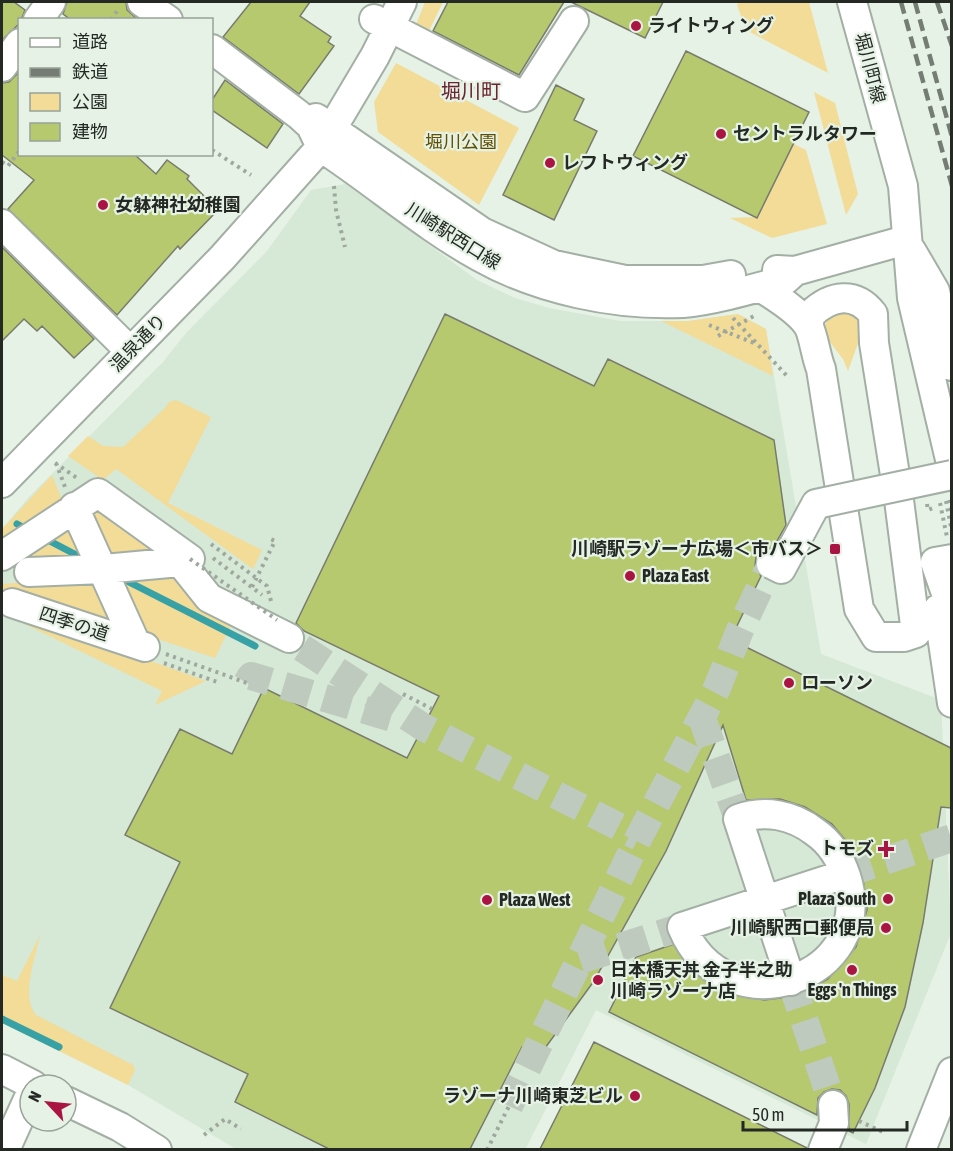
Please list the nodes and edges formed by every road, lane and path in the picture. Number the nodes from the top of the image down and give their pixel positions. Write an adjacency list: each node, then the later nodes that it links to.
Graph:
1 (51, 2): 6 (street)
2 (142, 2): 7 (street)
3 (402, 2): 5 (street, 温泉通り)
4 (852, 2): 19 (street, 堀川町線)
5 (383, 16): 8 (street); 12 (street, 温泉通り)
6 (39, 18)
7 (165, 18)
8 (574, 21)
9 (18, 46): 11 (street)
10 (213, 50): 12 (street, 川崎駅西口線)
11 (2, 67)
12 (320, 130): 21 (street, 川崎駅西口線); 30 (street, 温泉通り)
13 (213, 151): 16 (path)
14 (18, 153): 15 (path)
15 (2, 162)
16 (251, 175)
17 (334, 183): 20 (path)
18 (2, 224): 30 (street)
19 (906, 240): 21 (street, 川崎駅西口線); 31 (street, 堀川町線); 34 (street, 堀川町線)
20 (345, 247)
21 (774, 277): 24 (street)
22 (728, 313): 26 (path)
23 (756, 315): 26 (path)
24 (814, 316): 24 (street)
25 (704, 323): 27 (path)
26 (739, 325): 27 (path); 29 (path)
27 (726, 332): 28 (path); 29 (path)
28 (718, 336)
29 (758, 345): 32 (path)
30 (130, 351): 35 (street, 温泉通り)
31 (951, 366)
32 (788, 377)
33 (56, 462): 36 (path)
34 (945, 475): 37 (path); 40 (path); 42 (street, bridge)
35 (2, 483)
36 (78, 493): 39 (street); 41 (street); 43 (street, 四季の道)
37 (951, 532)
38 (268, 538): 45 (path)
39 (11, 549)
40 (950, 552): 52 (street)
41 (185, 560): 43 (street); 47 (path, bridge); 47 (street)
42 (771, 564)
43 (104, 570): 44 (street); 48 (street, 四季の道)
44 (29, 572)
45 (252, 587)
46 (12, 603): 48 (street, 四季の道)
47 (283, 629)
48 (141, 646): 49 (path); 50 (path)
49 (220, 683)
50 (247, 683)
51 (403, 694): 53 (path)
52 (951, 703)
53 (432, 708)
54 (845, 874): 55 (street); 55 (street); 56 (street)
55 (764, 900): 56 (street); 56 (street)
56 (791, 981)
57 (2, 1070): 59 (street)
58 (951, 1072): 70 (street)
59 (18, 1078)
60 (833, 1105): 69 (street)
61 (509, 1106): 68 (path)
62 (78, 1107): 67 (street)
63 (18, 1121): 66 (street)
64 (241, 1129): 65 (path)
65 (204, 1135)
66 (5, 1149)
67 (157, 1149)
68 (487, 1149)
69 (823, 1149)
70 (921, 1149)

